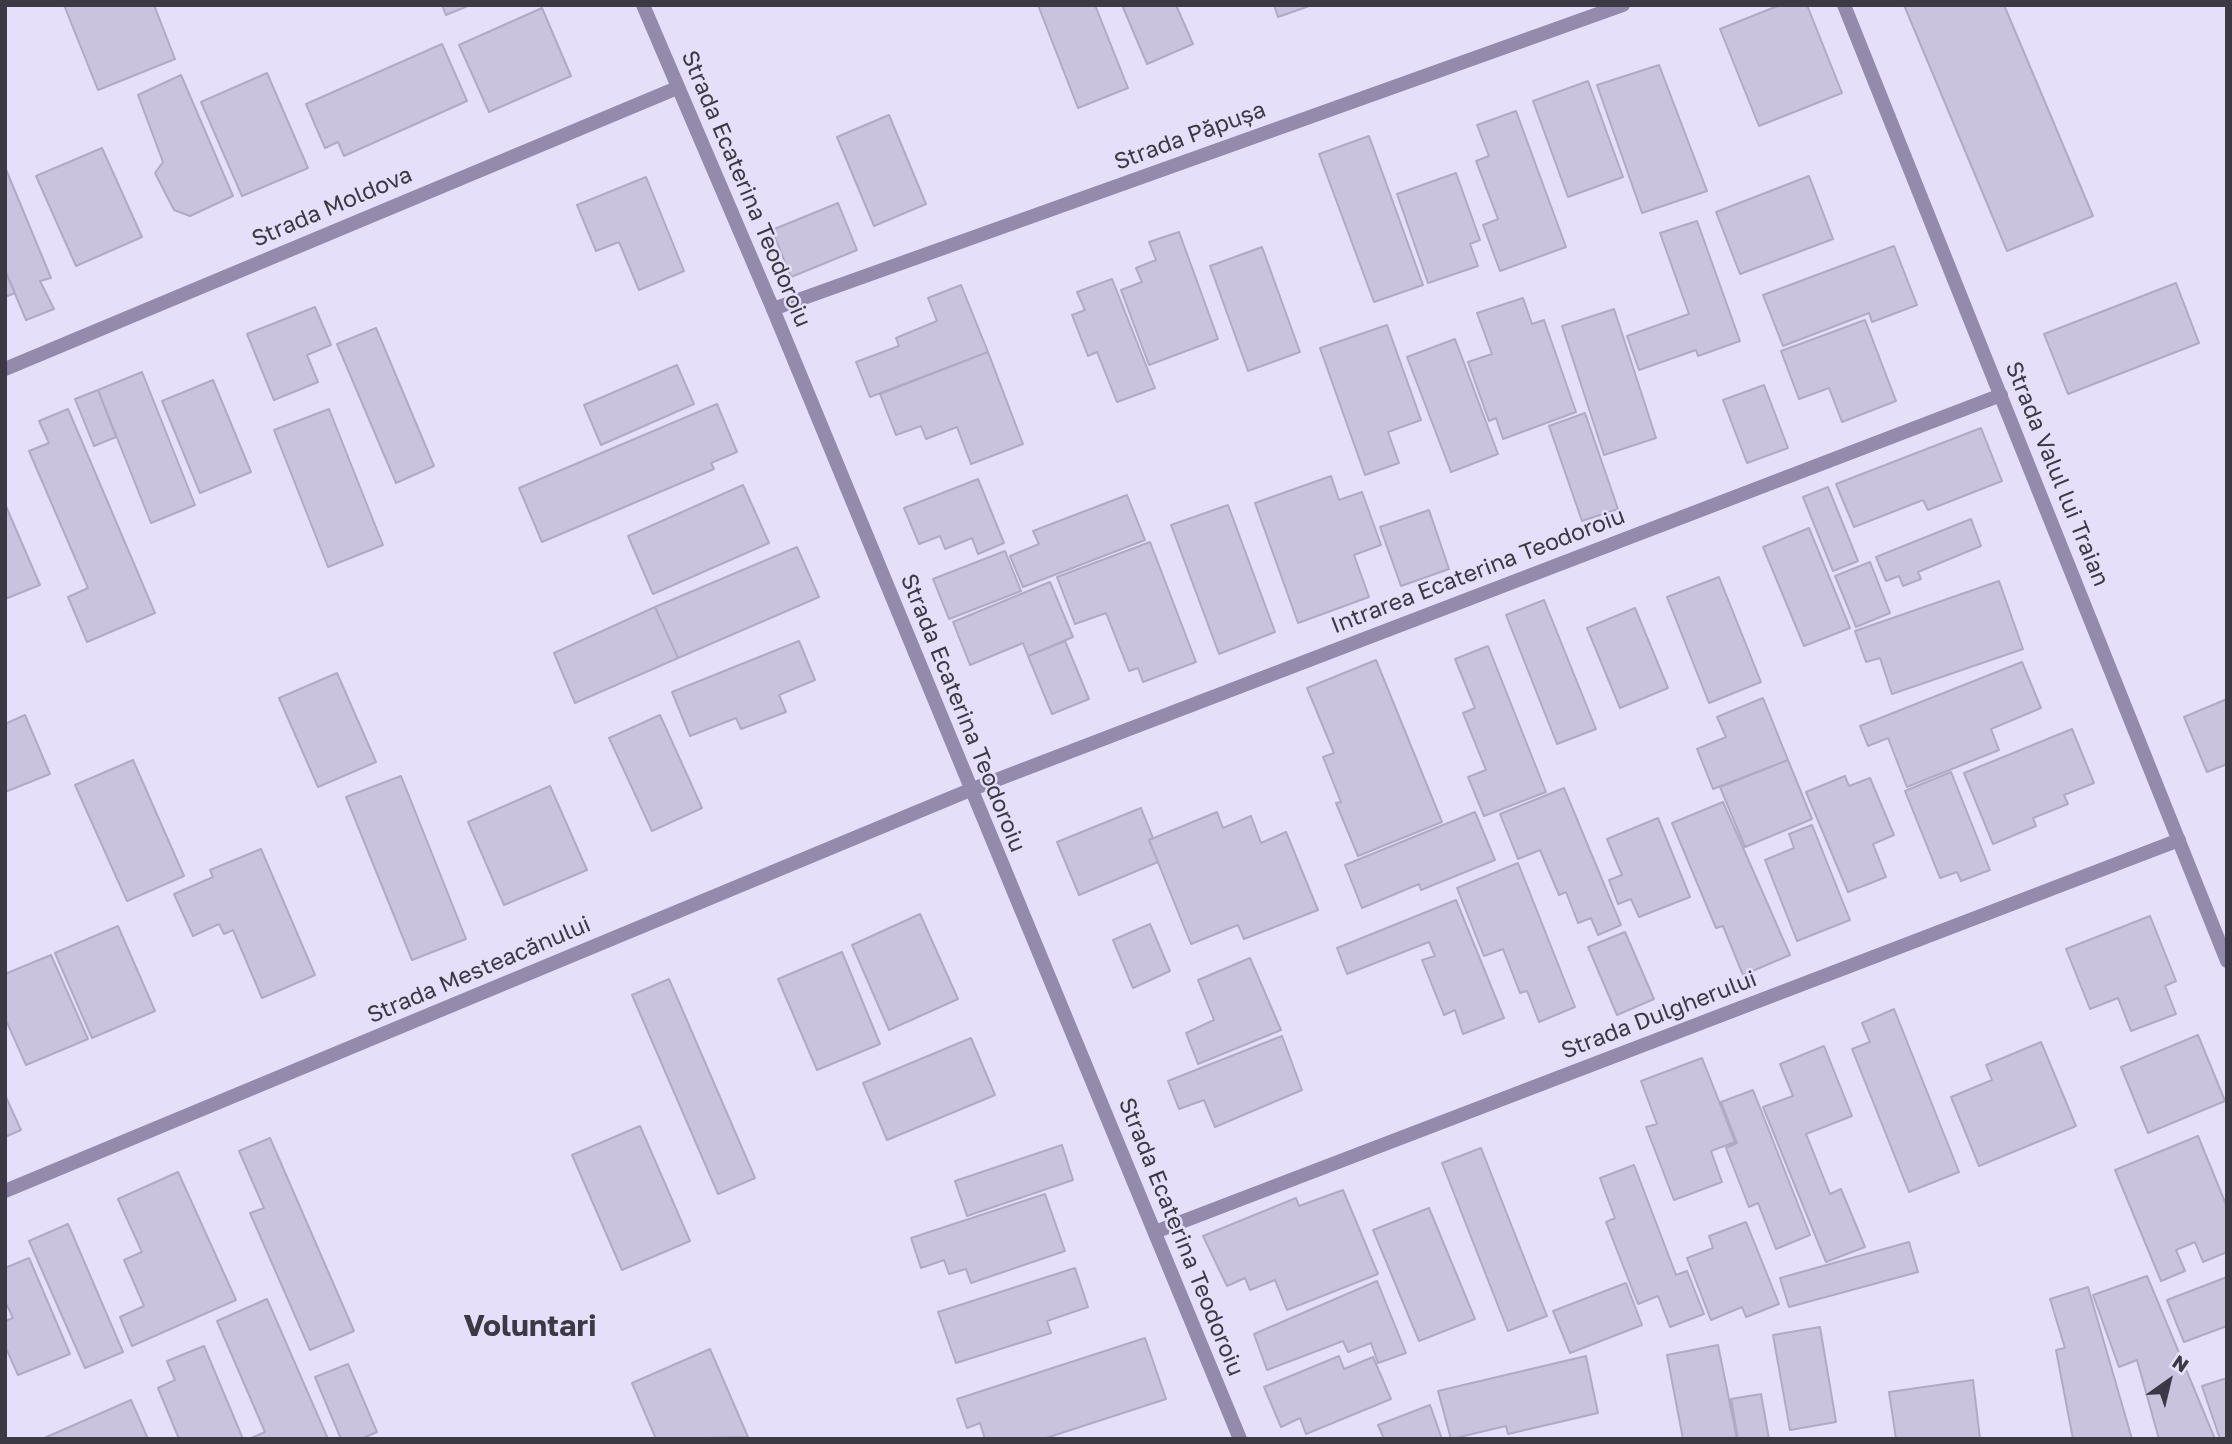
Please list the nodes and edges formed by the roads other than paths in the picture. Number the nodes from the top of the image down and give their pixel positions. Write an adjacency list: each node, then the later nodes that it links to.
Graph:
1 (643, 5): 4 (street, Strada Ecaterina Teodoroiu)
2 (1623, 5): 5 (street, Strada Păpușa)
3 (1844, 5): 7 (street, Strada Valul lui Traian)
4 (677, 88): 5 (street, Strada Ecaterina Teodoroiu); 6 (street, Strada Moldova)
5 (773, 309): 8 (street, Strada Ecaterina Teodoroiu)
6 (5, 369)
7 (2001, 395): 8 (street, Intrarea Ecaterina Teodoroiu); 9 (street, Strada Valul lui Traian)
8 (970, 790): 11 (street, Strada Mesteacănului); 12 (street, Strada Ecaterina Teodoroiu)
9 (2179, 841): 10 (street, Strada Valul lui Traian); 12 (street, Strada Dulgherului)
10 (2227, 961)
11 (5, 1191)
12 (1155, 1232): 13 (street, Strada Ecaterina Teodoroiu)
13 (1240, 1439)

